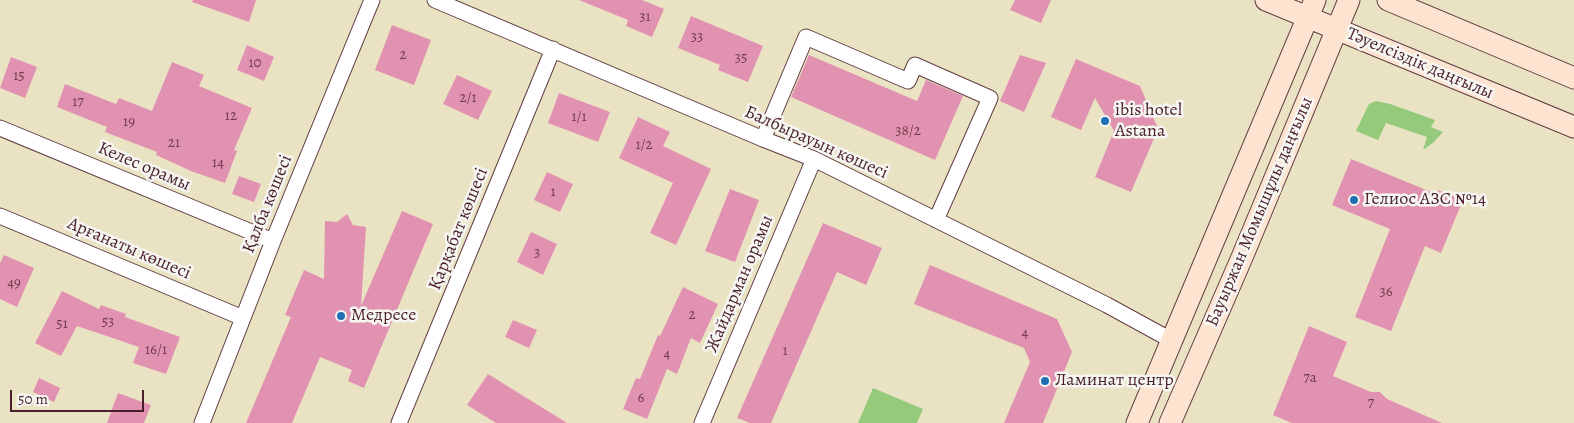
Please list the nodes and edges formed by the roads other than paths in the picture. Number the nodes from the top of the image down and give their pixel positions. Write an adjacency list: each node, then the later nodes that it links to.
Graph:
1 (372, 0): 16 (street, Қалба көшесі)
2 (435, 0): 8 (street, Балбырауын көшесі)
3 (1266, 0): 6 (main road, Тәуелсіздік даңғылы)
4 (1349, 0): 7 (main road, Бауыржан Момышұлы даңғылы)
5 (1388, 0): 9 (main road)
6 (1311, 8): 7 (main road, Тәуелсіздік даңғылы); 18 (main road, Бауыржан Момышұлы даңғылы)
7 (1337, 29): 11 (main road, Тәуелсіздік даңғылы); 23 (main road, Бауыржан Момышұлы даңғылы)
8 (553, 49): 12 (street, Балбырауын көшесі); 20 (street, Қарқабат көшесі)
9 (1574, 78)
10 (0, 128): 16 (street, Келес орамы)
11 (1574, 128)
12 (763, 139): 13 (street, Балбырауын көшесі); 15 (street)
13 (814, 159): 15 (street, Балбырауын көшесі); 21 (street, Жайдарман орамы)
14 (0, 216): 17 (street, Арғанаты көшесі)
15 (936, 220): 18 (street, Балбырауын көшесі)
16 (273, 242): 17 (street, Қалба көшесі)
17 (243, 318): 19 (street, Қалба көшесі)
18 (1171, 340): 22 (main road, Бауыржан Момышұлы даңғылы)
19 (202, 423)
20 (399, 423)
21 (702, 423)
22 (1137, 423)
23 (1170, 423)

